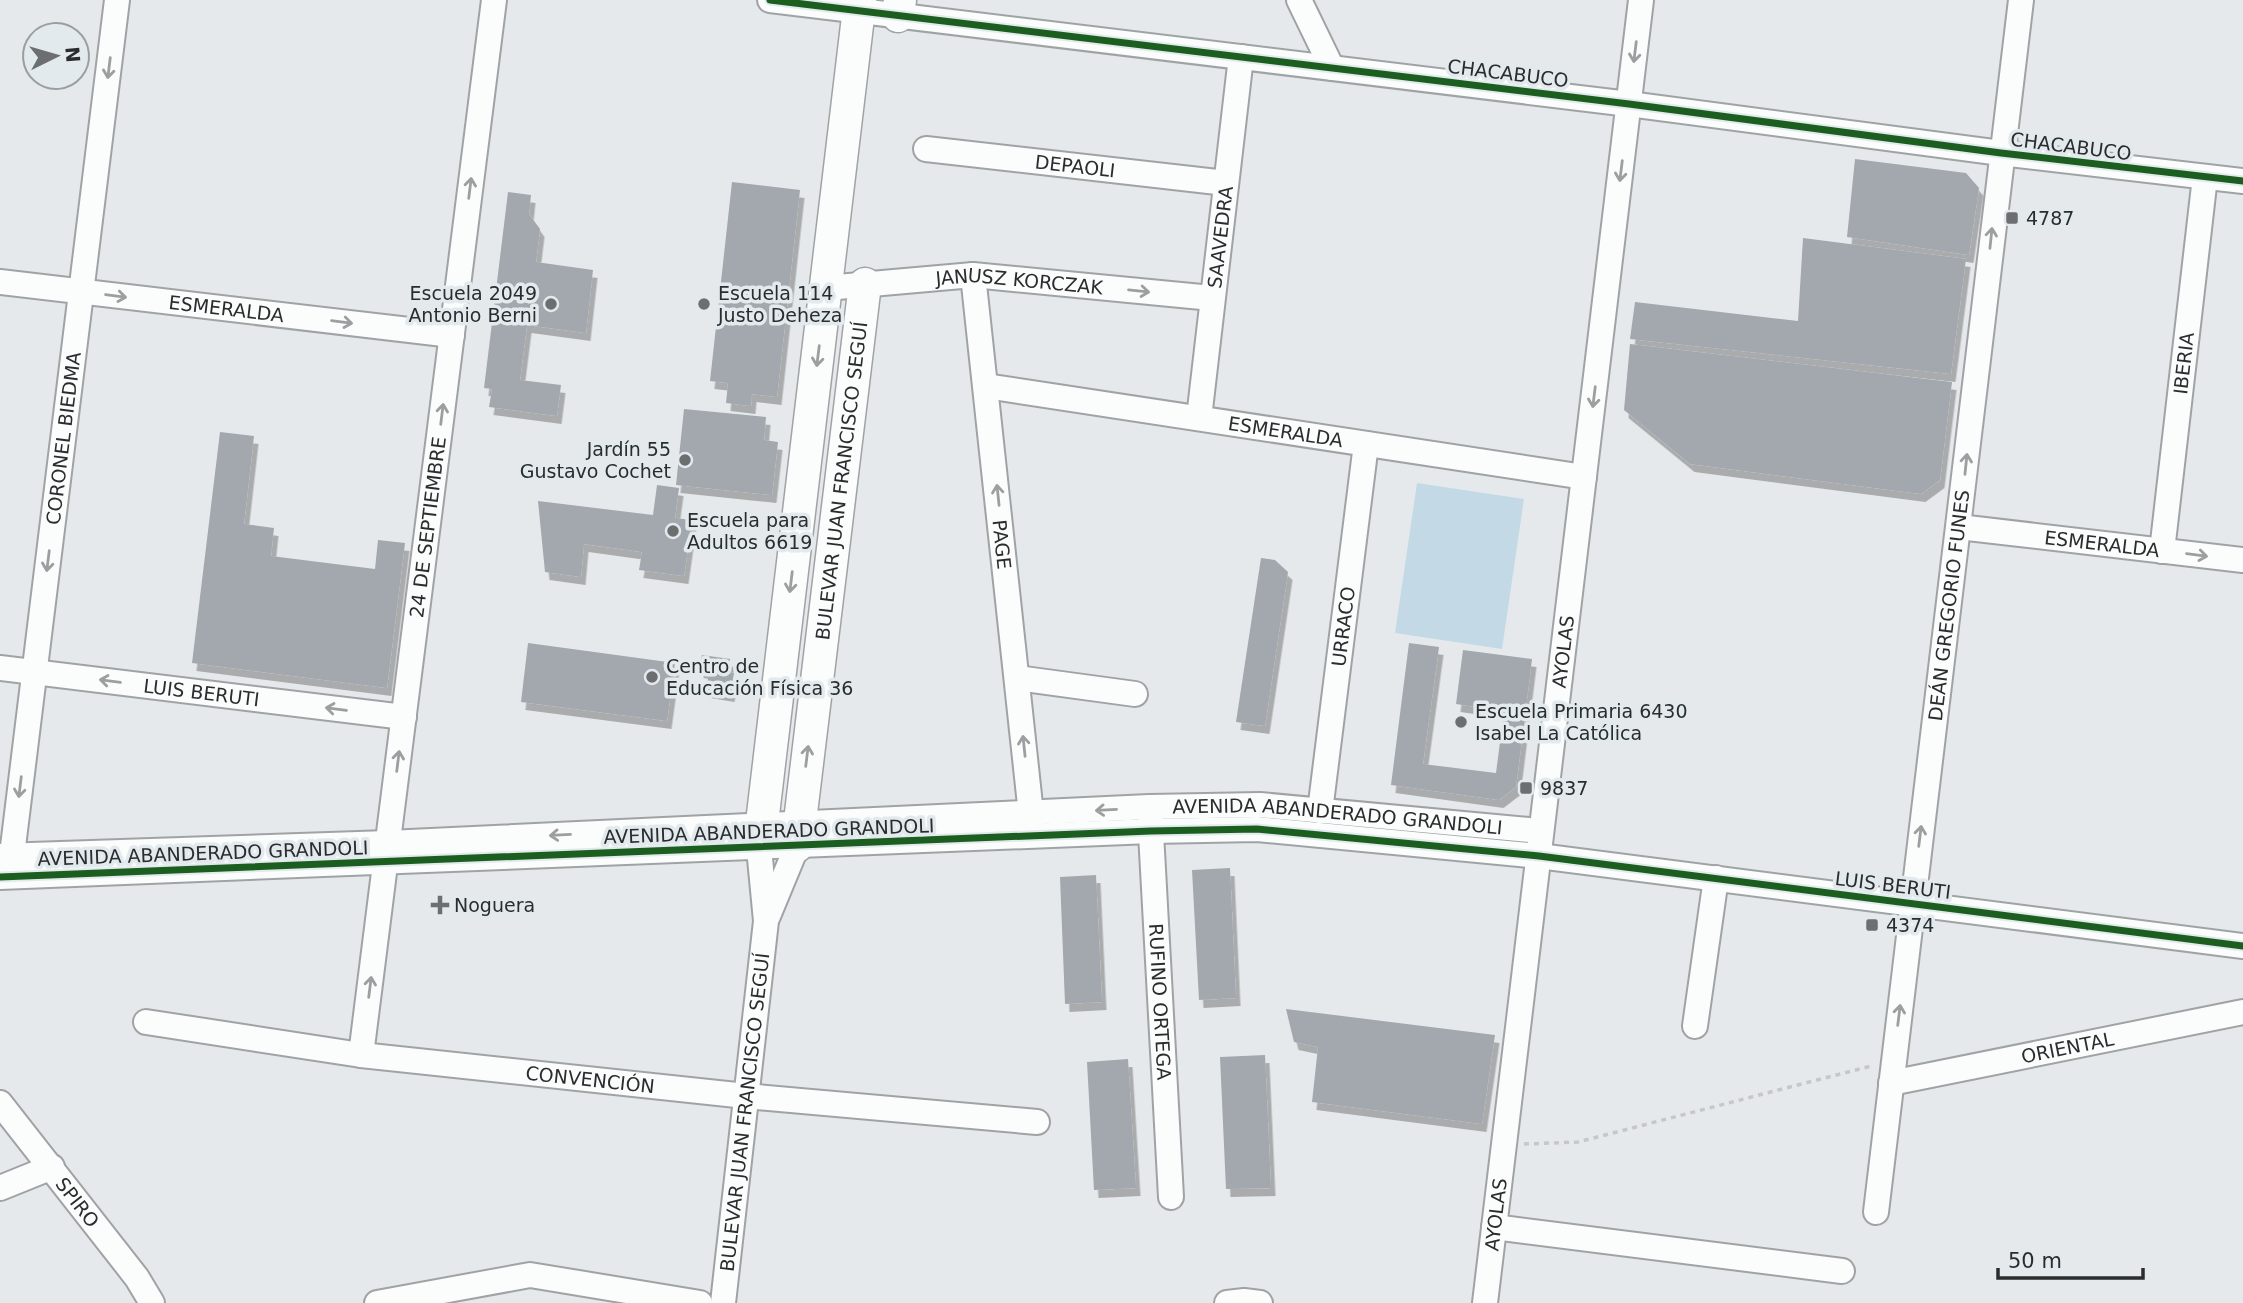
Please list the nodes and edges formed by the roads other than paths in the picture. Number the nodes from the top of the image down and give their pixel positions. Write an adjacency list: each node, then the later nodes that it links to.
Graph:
1 (117, 0): 21 (street, CORONEL BIEDMA, one-way to 21)
2 (494, 0): 23 (street, 24 DE SEPTIEMBRE, one-way to 2)
3 (769, 0): 7 (street, CHACABUCO)
4 (1299, 0): 10 (street)
5 (1641, 0): 11 (street, AYOLAS, one-way to 11)
6 (2021, 0): 13 (street, DEÁN GREGORIO FUNES)
7 (860, 5): 8 (street, CHACABUCO); 20 (main road, BULEVAR JUAN FRANCISCO SEGUÍ)
8 (899, 8): 9 (street, CHACABUCO)
9 (1241, 57): 10 (street, CHACABUCO); 16 (street, SAAVEDRA)
10 (1332, 68): 11 (street, CHACABUCO)
11 (1629, 104): 13 (street, CHACABUCO); 27 (street, AYOLAS, one-way to 27)
12 (926, 149): 16 (street, DEPAOLI)
13 (2001, 153): 14 (street, CHACABUCO); 28 (street, DEÁN GREGORIO FUNES, one-way to 13)
14 (2205, 177): 15 (street, CHACABUCO); 29 (street, IBERIA)
15 (2243, 181)
16 (1226, 183): 22 (street, SAAVEDRA)
17 (973, 275): 19 (street, JANUSZ KORCZAK); 22 (street, JANUSZ KORCZAK, one-way to 22); 24 (street, PAGE)
18 (0, 282): 21 (street, ESMERALDA)
19 (865, 284): 20 (street, JANUSZ KORCZAK); 40 (main road, BULEVAR JUAN FRANCISCO SEGUÍ, one-way to 19)
20 (826, 288): 41 (main road, BULEVAR JUAN FRANCISCO SEGUÍ, one-way to 41)
21 (81, 291): 23 (street, ESMERALDA, one-way to 23); 32 (street, CORONEL BIEDMA, one-way to 32)
22 (1212, 298): 25 (street, SAAVEDRA)
23 (452, 335): 35 (street, 24 DE SEPTIEMBRE, one-way to 23)
24 (986, 386): 25 (street, ESMERALDA); 33 (street, PAGE, one-way to 24)
25 (1199, 418): 26 (street, ESMERALDA)
26 (1366, 444): 27 (street, ESMERALDA); 36 (street, URRACO)
27 (1584, 477): 39 (street, AYOLAS)
28 (1959, 527): 29 (street, ESMERALDA); 46 (street, DEÁN GREGORIO FUNES, one-way to 28)
29 (2162, 551): 30 (street, ESMERALDA, one-way to 30)
30 (2243, 560)
31 (0, 668): 32 (street, LUIS BERUTI)
32 (34, 672): 35 (street, LUIS BERUTI, one-way to 32); 44 (street, CORONEL BIEDMA, one-way to 44)
33 (1017, 678): 34 (street); 37 (street, PAGE, one-way to 33)
34 (1135, 694)
35 (404, 717): 42 (street, 24 DE SEPTIEMBRE, one-way to 35)
36 (1320, 811): 38 (street, AVENIDA ABANDERADO GRANDOLI); 39 (street, AVENIDA ABANDERADO GRANDOLI)
37 (1031, 814): 38 (street, AVENIDA ABANDERADO GRANDOLI, one-way to 37); 40 (street, AVENIDA ABANDERADO GRANDOLI)
38 (1150, 819): 40 (street, AVENIDA ABANDERADO GRANDOLI); 43 (street, AVENIDA ABANDERADO GRANDOLI); 59 (street, RUFINO ORTEGA)
39 (1540, 831): 43 (street, AYOLAS)
40 (798, 835): 41 (street, AVENIDA ABANDERADO GRANDOLI); 47 (street, BULEVAR JUAN FRANCISCO SEGUÍ)
41 (760, 837): 42 (street, AVENIDA ABANDERADO GRANDOLI); 47 (street, BULEVAR JUAN FRANCISCO SEGUÍ)
42 (387, 852): 44 (street, AVENIDA ABANDERADO GRANDOLI); 52 (street, 24 DE SEPTIEMBRE, one-way to 42)
43 (1539, 856): 45 (street, LUIS BERUTI); 61 (street, AYOLAS)
44 (5, 867)
45 (1716, 878): 46 (street, LUIS BERUTI); 51 (street)
46 (1912, 903): 48 (street, LUIS BERUTI); 53 (street, DEÁN GREGORIO FUNES, one-way to 46)
47 (766, 921): 54 (street, BULEVAR JUAN FRANCISCO SEGUÍ)
48 (2243, 946)
49 (2243, 1012): 53 (street, ORIENTAL)
50 (146, 1022): 52 (street, CONVENCIÓN)
51 (1695, 1026)
52 (361, 1055): 54 (street, CONVENCIÓN)
53 (1892, 1071): 60 (street, DEÁN GREGORIO FUNES)
54 (746, 1096): 56 (street, CONVENCIÓN); 66 (street, BULEVAR JUAN FRANCISCO SEGUÍ)
55 (0, 1103): 57 (street, SPIRO)
56 (1037, 1122)
57 (52, 1167): 58 (street); 63 (street, SPIRO)
58 (0, 1188)
59 (1171, 1197)
60 (1876, 1212)
61 (1493, 1227): 62 (street); 69 (street, AYOLAS)
62 (1842, 1271)
63 (152, 1303)
64 (377, 1303): 65 (street)
65 (700, 1303)
66 (723, 1303)
67 (1227, 1303): 68 (street)
68 (1259, 1303)
69 (1485, 1303)

